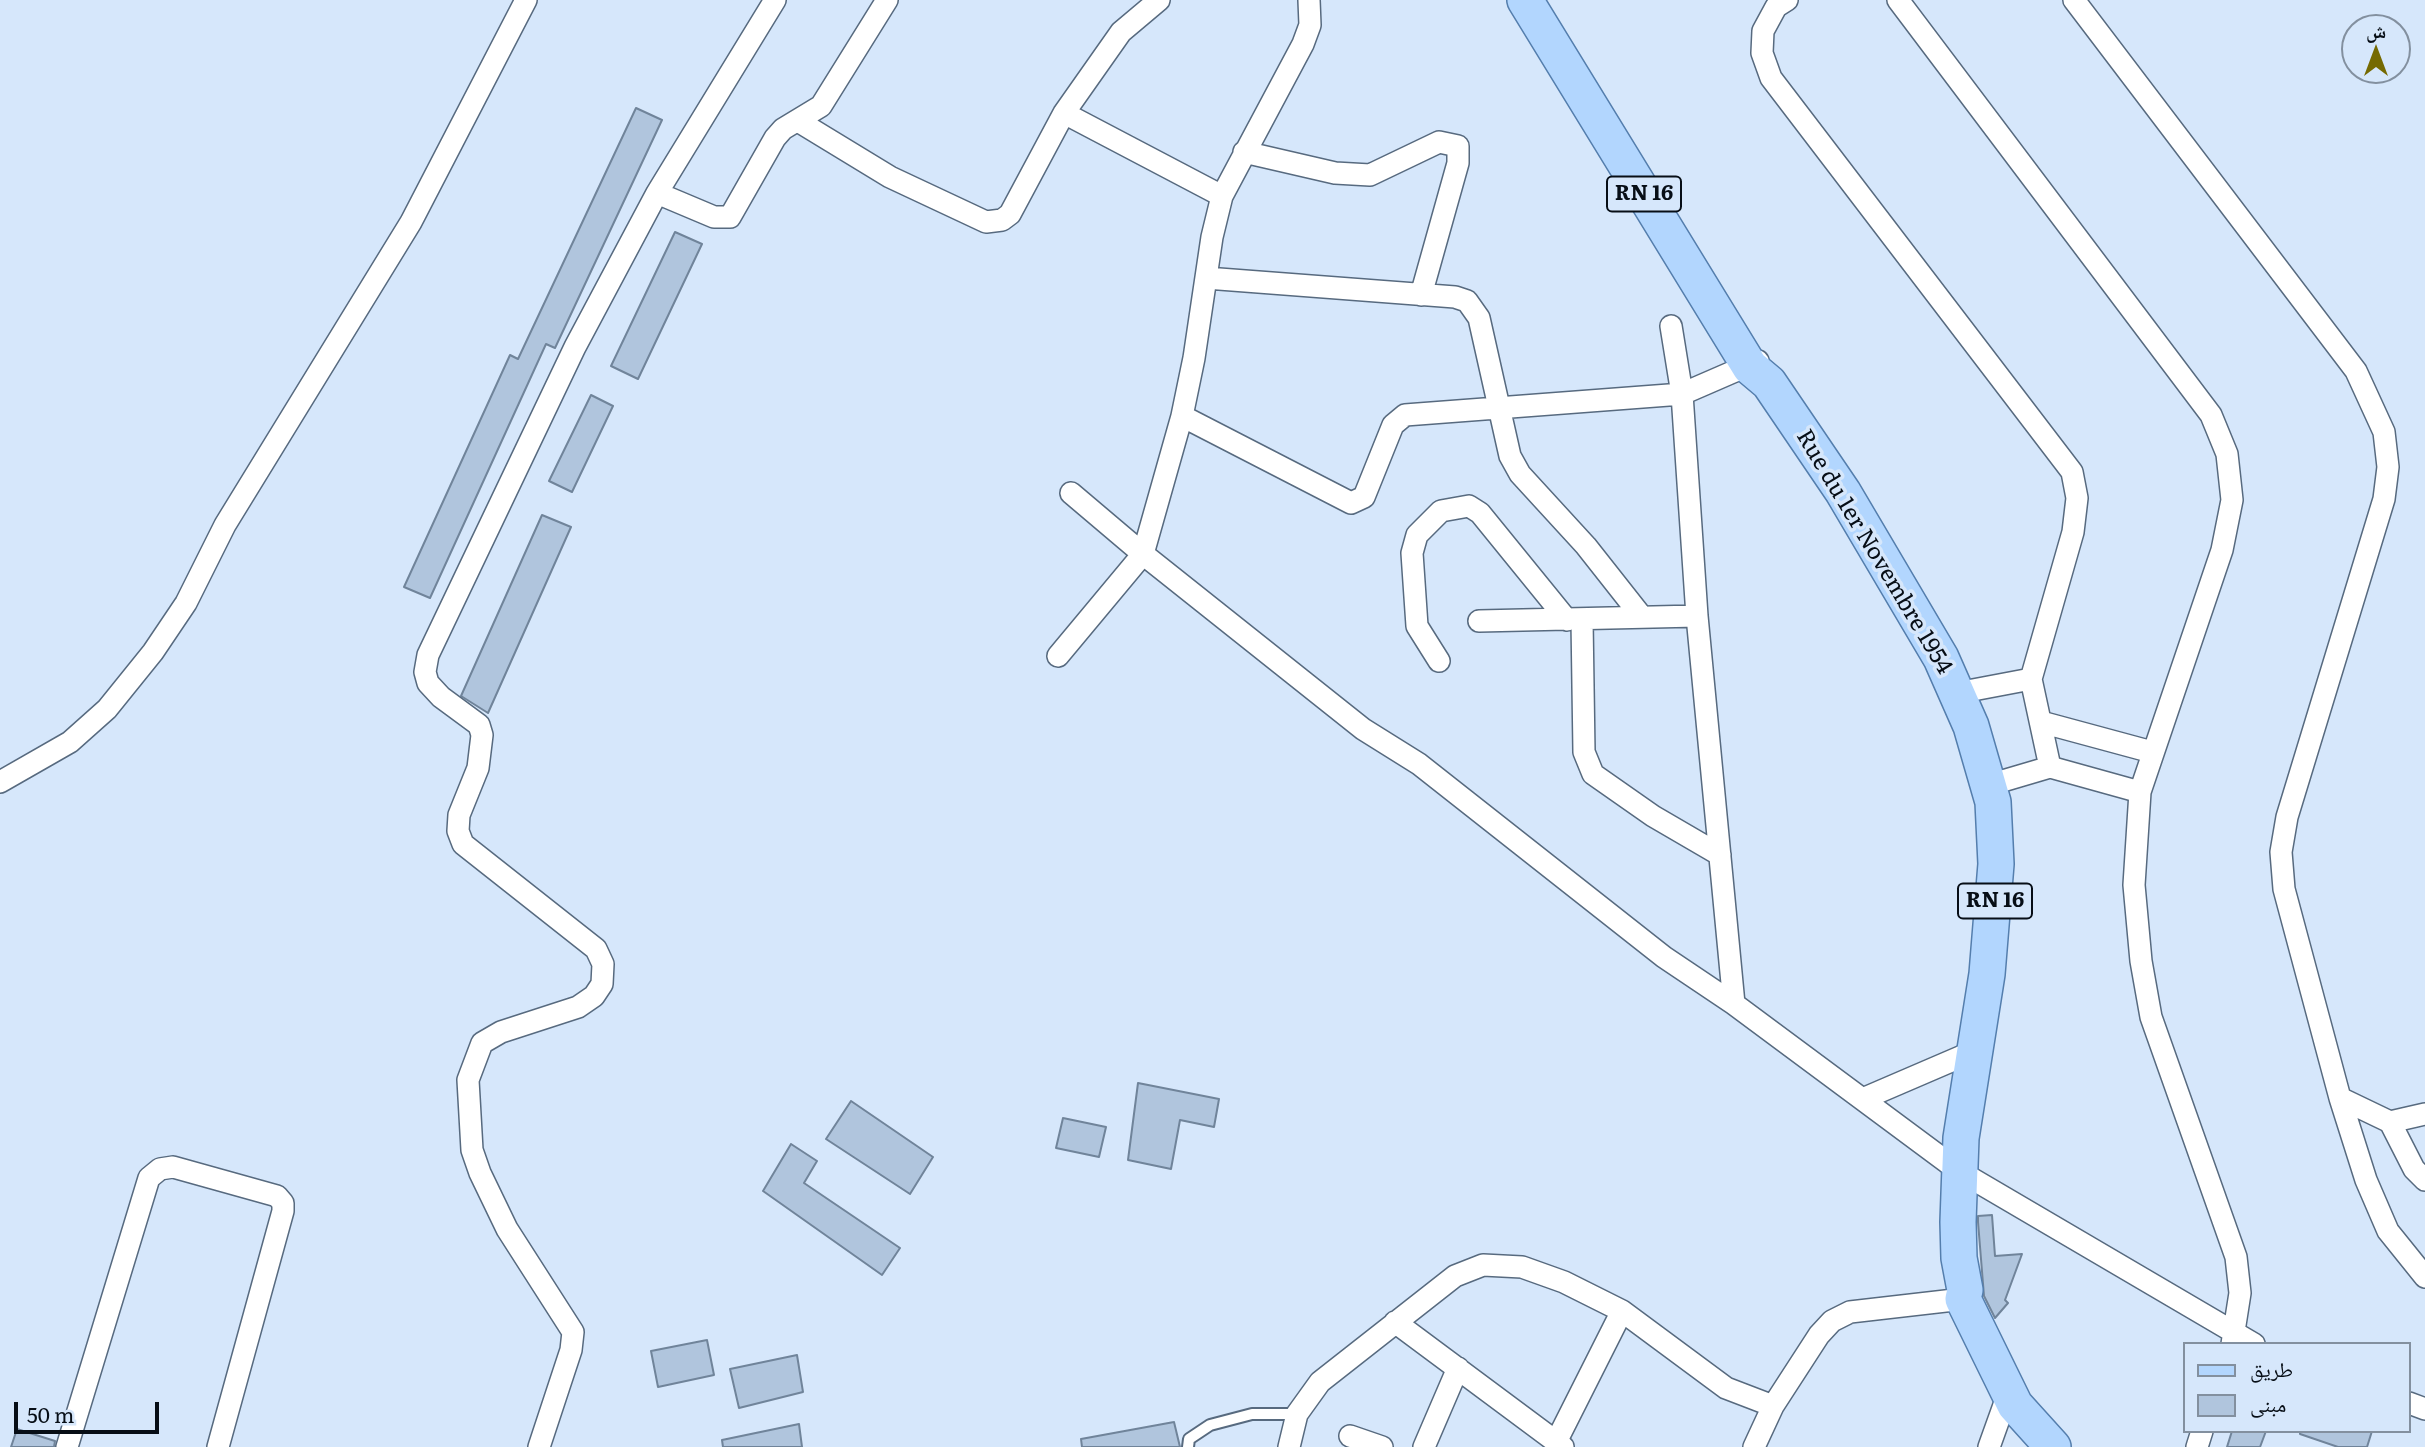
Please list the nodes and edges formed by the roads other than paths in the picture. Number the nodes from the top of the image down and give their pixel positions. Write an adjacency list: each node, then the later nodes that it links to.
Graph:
1 (526, 0): 36 (street)
2 (775, 0): 14 (street)
3 (887, 0): 12 (street)
4 (1159, 0): 11 (street)
5 (1309, 0): 13 (street)
6 (1525, 0): 19 (main road, RN 16)
7 (1551, 0): 19 (main road, RN 16)
8 (1787, 0): 31 (street)
9 (1898, 0): 34 (street)
10 (2074, 0): 43 (street)
11 (1064, 113): 12 (street); 15 (street)
12 (798, 121): 14 (street)
13 (1244, 152): 15 (street); 17 (street)
14 (657, 193): 61 (street)
15 (1222, 196): 16 (street)
16 (1206, 278): 17 (street); 22 (street)
17 (1421, 295): 21 (street)
18 (1671, 326): 20 (street)
19 (1760, 369): 20 (street); 32 (main road, Rue du 1er Novembre 1954 / RN 16)
20 (1682, 394): 21 (street); 26 (street)
21 (1500, 407): 22 (street); 25 (street)
22 (1181, 416): 24 (street)
23 (1071, 493): 24 (street)
24 (1143, 554): 29 (street); 40 (street)
25 (1642, 617): 26 (street); 27 (street)
26 (1697, 617): 39 (street)
27 (1574, 620): 28 (street); 30 (street); 39 (street)
28 (1479, 621)
29 (1058, 656)
30 (1439, 662)
31 (2031, 679): 32 (street); 33 (street)
32 (1957, 693): 37 (main road, Rue du 1er Novembre 1954 / RN 16)
33 (2041, 722): 34 (street); 35 (street)
34 (2152, 752): 38 (street)
35 (2050, 767): 37 (street); 38 (street)
36 (0, 782)
37 (1989, 785): 41 (main road, Rue du 1er Novembre 1954 / RN 16)
38 (2140, 792): 52 (street)
39 (1720, 855): 40 (street)
40 (1734, 1004): 42 (street)
41 (1972, 1052): 42 (street); 46 (main road, Rue du 1er Novembre 1954 / RN 16)
42 (1865, 1098): 46 (street)
43 (2340, 1098): 45 (street); 48 (street)
44 (2425, 1114): 45 (street)
45 (2390, 1122): 47 (street)
46 (1959, 1171): 49 (main road, Rue du 1er Novembre 1954 / RN 16); 52 (street)
47 (2425, 1180)
48 (2425, 1277)
49 (1963, 1299): 54 (main road, Rue du 1er Novembre 1954 / RN 16); 55 (street)
50 (1622, 1311): 51 (street); 55 (street); 58 (street)
51 (1395, 1322): 53 (street); 56 (street)
52 (2233, 1339)
53 (1458, 1368): 58 (street); 65 (street)
54 (2008, 1394): 67 (street); 68 (main road, Rue du 1er Novembre 1954 / RN 16)
55 (1773, 1406): 66 (street)
56 (1297, 1414): 62 (lane); 63 (street)
57 (1350, 1436): 64 (street)
58 (1560, 1443)
59 (68, 1447): 60 (street)
60 (218, 1447)
61 (539, 1447)
62 (1188, 1447)
63 (1289, 1447)
64 (1382, 1447)
65 (1424, 1447)
66 (1754, 1447)
67 (1989, 1447)
68 (2053, 1447)

